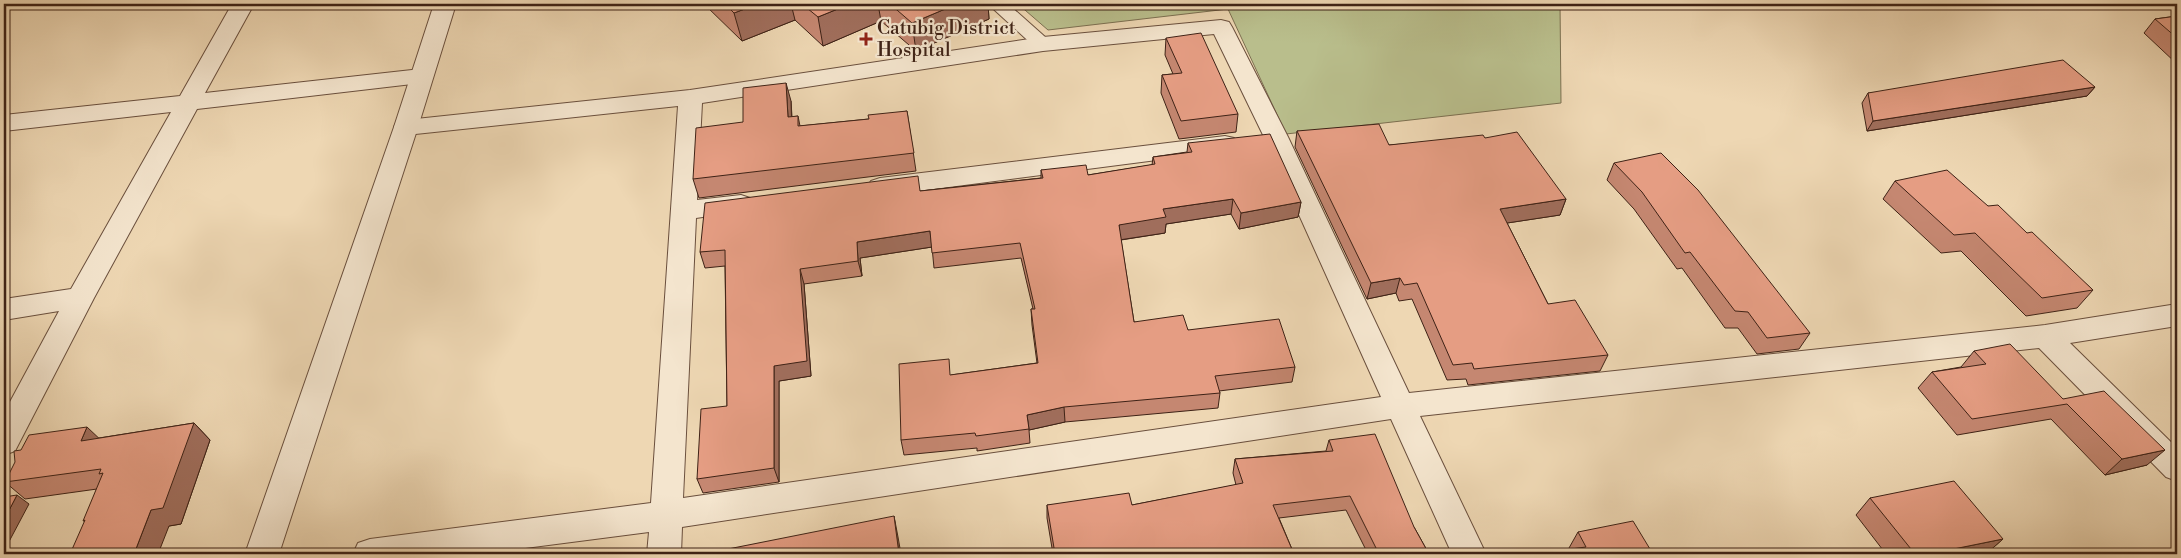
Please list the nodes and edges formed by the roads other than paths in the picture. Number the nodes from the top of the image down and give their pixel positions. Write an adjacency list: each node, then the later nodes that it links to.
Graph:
1 (243, 4): 7 (street)
2 (445, 4): 5 (street)
3 (997, 4): 4 (lane)
4 (1043, 44): 6 (street); 10 (street)
5 (421, 76): 7 (street); 9 (street)
6 (690, 97): 9 (street); 13 (street)
7 (187, 102): 8 (street); 14 (street)
8 (4, 123)
9 (406, 127): 22 (street)
10 (1259, 139): 11 (street); 18 (street)
11 (861, 189)
12 (762, 201): 13 (street)
13 (683, 211): 21 (street)
14 (80, 298): 15 (street); 19 (street)
15 (4, 308)
16 (2177, 315): 17 (street)
17 (2045, 336): 18 (street); 20 (street)
18 (1400, 406): 21 (street); 25 (street)
19 (4, 442)
20 (2177, 468)
21 (667, 515): 23 (street); 24 (street)
22 (262, 554)
23 (370, 554)
24 (664, 554)
25 (1469, 554)

